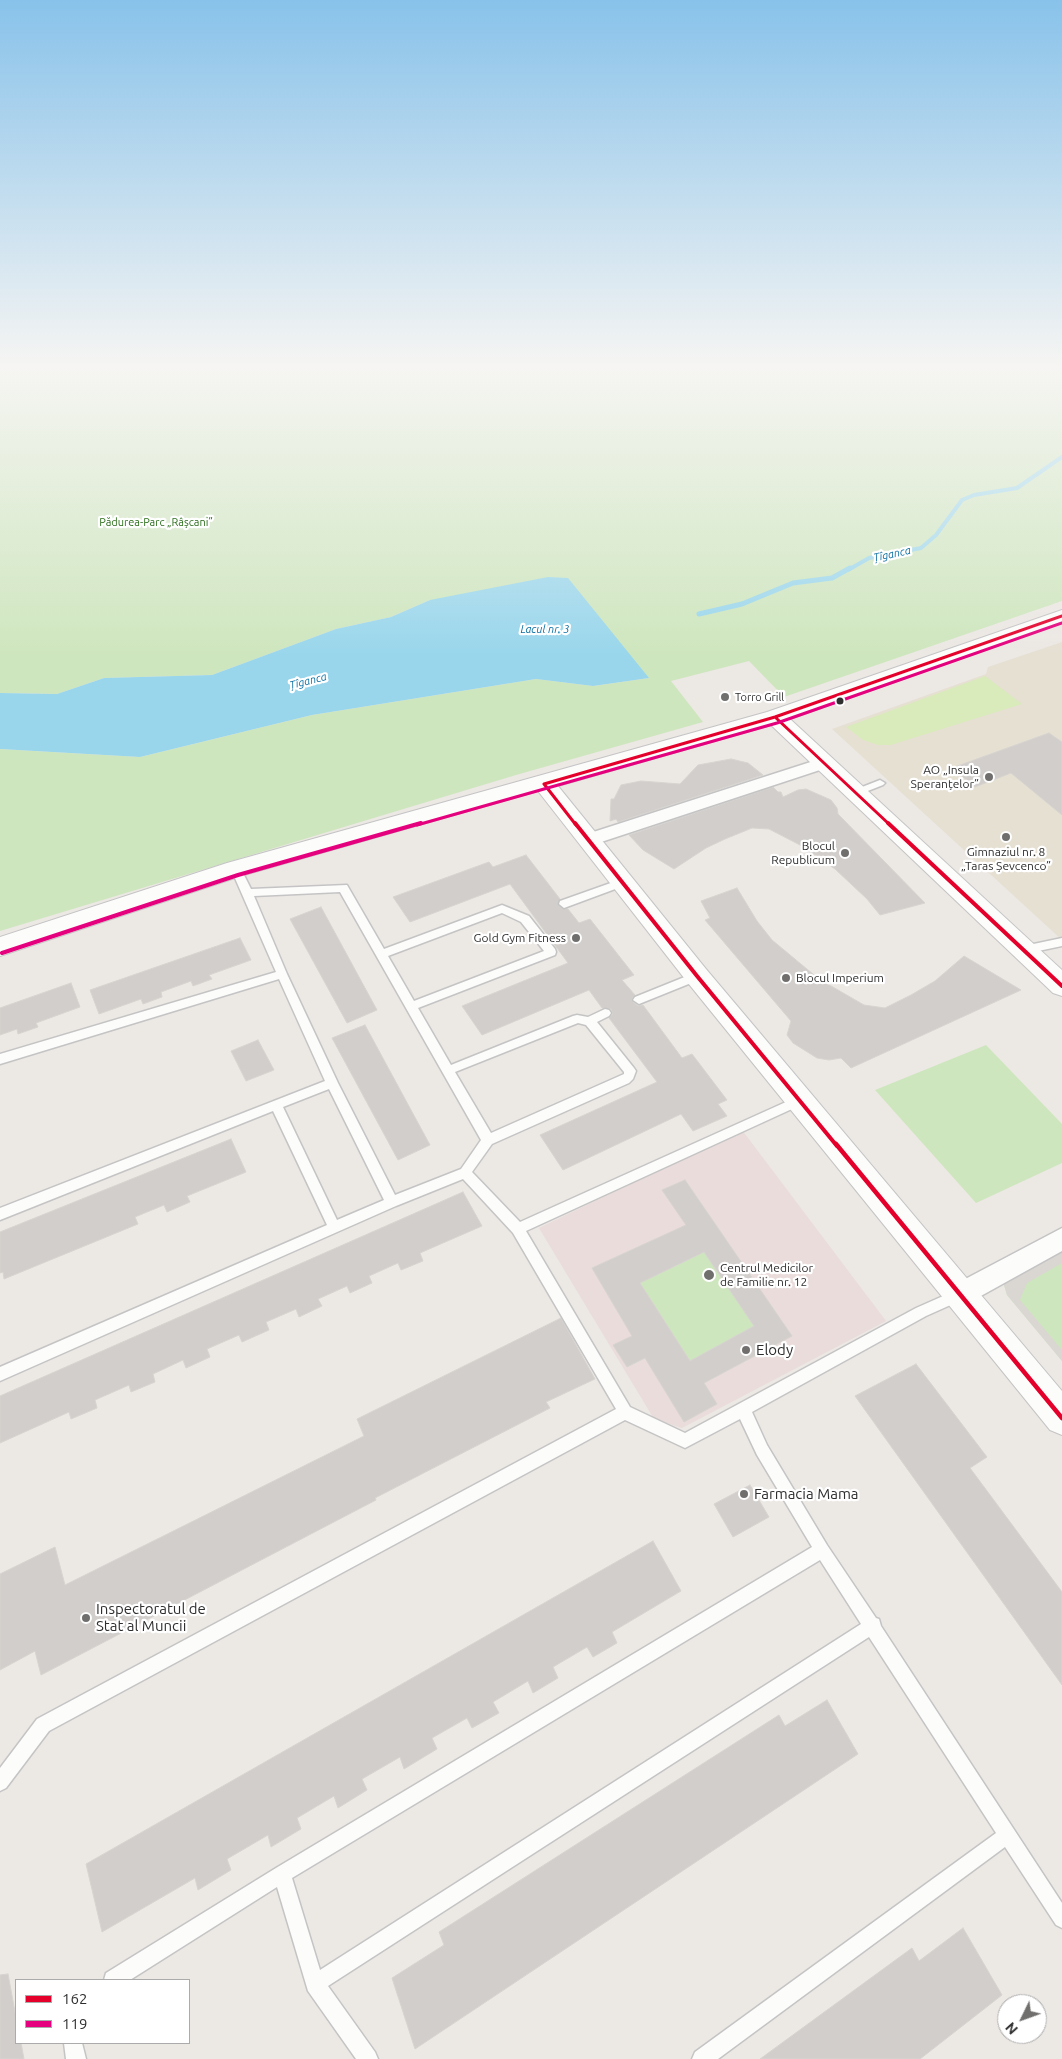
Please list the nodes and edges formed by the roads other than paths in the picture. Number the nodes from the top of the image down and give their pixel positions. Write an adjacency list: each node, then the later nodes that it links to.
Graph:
1 (1062, 616): 2 (main road)
2 (775, 717): 3 (main road); 5 (main road)
3 (823, 763): 6 (main road); 7 (street)
4 (880, 783): 6 (lane)
5 (544, 784): 7 (main road); 8 (main road)
6 (854, 793): 14 (main road)
7 (588, 840): 9 (main road)
8 (236, 869): 10 (lane); 13 (main road)
9 (622, 883): 11 (lane); 17 (main road)
10 (248, 893): 15 (lane); 16 (lane)
11 (564, 904)
12 (1062, 942): 14 (lane)
13 (0, 947)
14 (1024, 950): 18 (main road)
15 (382, 954): 20 (lane); 20 (lane)
16 (282, 974): 23 (lane); 25 (lane)
17 (697, 976): 19 (lane); 26 (main road)
18 (1062, 986)
19 (639, 1000)
20 (412, 1006): 24 (lane)
21 (605, 1013): 22 (lane)
22 (589, 1021): 24 (lane); 28 (lane)
23 (0, 1058)
24 (449, 1070): 28 (lane)
25 (332, 1083): 27 (lane); 30 (lane)
26 (801, 1100): 33 (lane); 35 (main road)
27 (276, 1104): 31 (lane); 32 (lane)
28 (488, 1140): 29 (lane)
29 (465, 1173): 30 (lane); 33 (lane)
30 (392, 1202): 32 (lane)
31 (0, 1214)
32 (334, 1227): 36 (lane)
33 (518, 1228): 38 (lane)
34 (1062, 1239): 35 (street)
35 (961, 1294): 37 (lane); 39 (main road)
36 (0, 1374)
37 (743, 1409): 38 (lane); 40 (lane)
38 (624, 1412): 42 (lane)
39 (1062, 1418)
40 (822, 1550): 41 (lane); 44 (lane)
41 (873, 1625): 43 (lane); 47 (lane)
42 (0, 1782)
43 (1007, 1835): 45 (lane); 51 (lane)
44 (282, 1874): 46 (lane); 47 (lane)
45 (1062, 1919)
46 (115, 1979)
47 (315, 1984): 50 (lane)
48 (73, 2044): 49 (lane)
49 (76, 2059)
50 (368, 2059)
51 (702, 2059)

